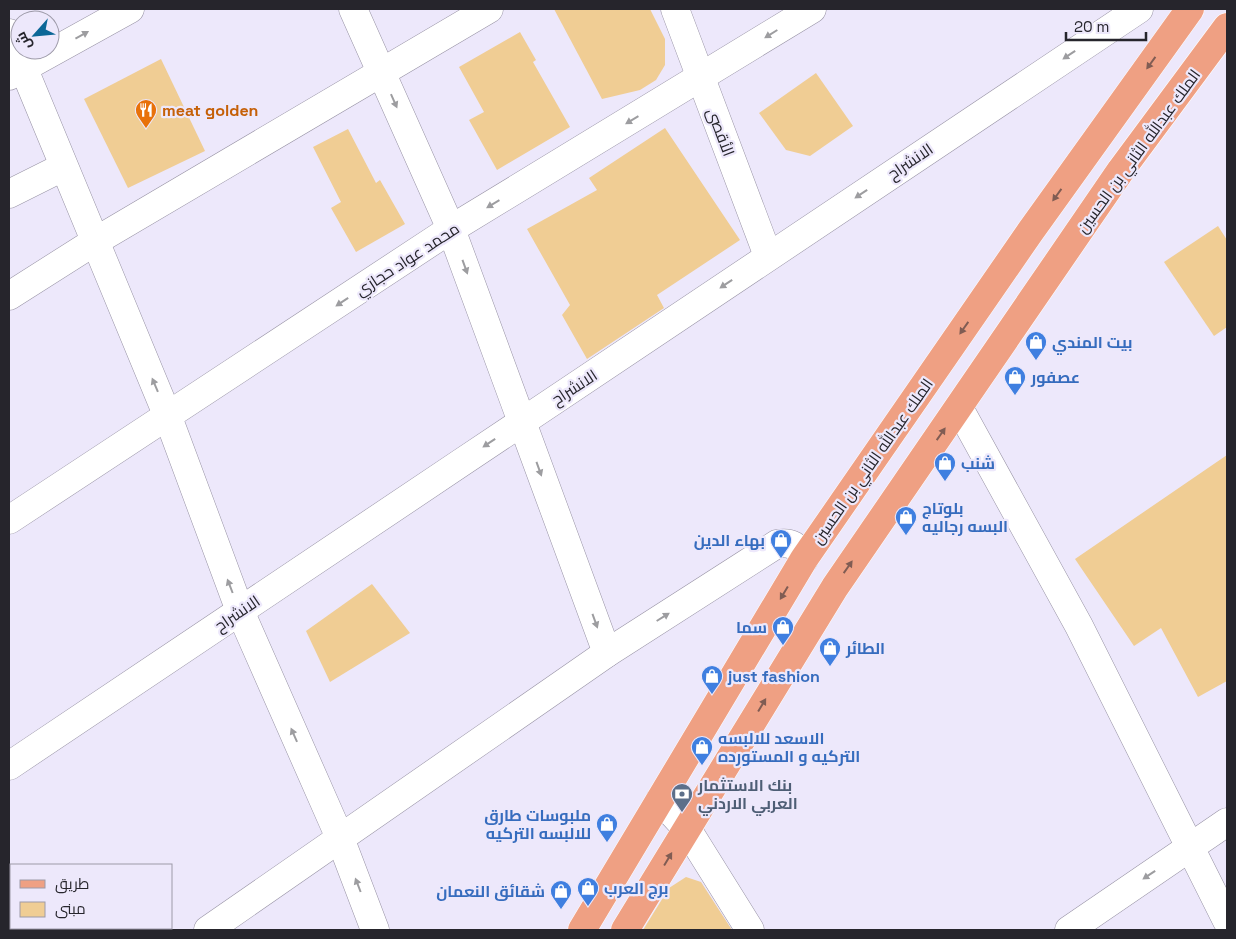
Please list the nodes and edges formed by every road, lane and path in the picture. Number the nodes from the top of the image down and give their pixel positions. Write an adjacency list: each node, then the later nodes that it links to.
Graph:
1 (130, 9): 10 (street, one-way to 1)
2 (353, 9): 11 (street)
3 (489, 9): 11 (street)
4 (675, 9): 12 (street, الأقصى)
5 (812, 9): 12 (street, محمد عواد حجازي, one-way to 12)
6 (1139, 9): 17 (street, الانشراح, one-way to 17)
7 (1190, 9): 23 (main road, الملك عبدالله الثاني بن الحسين, one-way to 23)
8 (1227, 27): 19 (main road, الملك عبدالله الثاني بن الحسين)
9 (9, 33): 10 (street)
10 (15, 72): 13 (street)
11 (381, 72): 15 (street, one-way to 15); 16 (street)
12 (701, 78): 15 (street, محمد عواد حجازي, one-way to 15); 17 (street, الأقصى)
13 (63, 167): 14 (street); 16 (street)
14 (9, 194)
15 (451, 229): 20 (street, محمد عواد حجازي, one-way to 20); 21 (street, one-way to 21)
16 (94, 242): 18 (street); 20 (street, one-way to 16)
17 (768, 256): 21 (street, الانشراح, one-way to 21)
18 (9, 296)
19 (959, 408): 29 (main road, الملك عبدالله الثاني بن الحسين, one-way to 19); 31 (street)
20 (168, 417): 22 (street, محمد عواد حجازي); 24 (street, one-way to 20)
21 (522, 421): 24 (street, الانشراح, one-way to 24); 25 (street, one-way to 25)
22 (9, 520)
23 (804, 559): 25 (street, one-way to 23); 27 (main road, الملك عبدالله الثاني بن الحسين, one-way to 27)
24 (240, 612): 26 (street, الانشراح); 30 (street, one-way to 24)
25 (607, 653): 30 (street)
26 (9, 766)
27 (660, 800): 29 (street); 35 (main road, الملك عبدالله الثاني بن الحسين)
28 (1227, 822): 31 (street)
29 (687, 829): 36 (main road, الملك عبدالله الثاني بن الحسين, one-way to 29); 37 (street)
30 (340, 838): 33 (street); 34 (street, one-way to 30)
31 (1190, 848): 32 (street); 38 (street, one-way to 38)
32 (1227, 921)
33 (208, 930)
34 (375, 930)
35 (582, 930)
36 (625, 930)
37 (750, 930)
38 (1069, 930)

